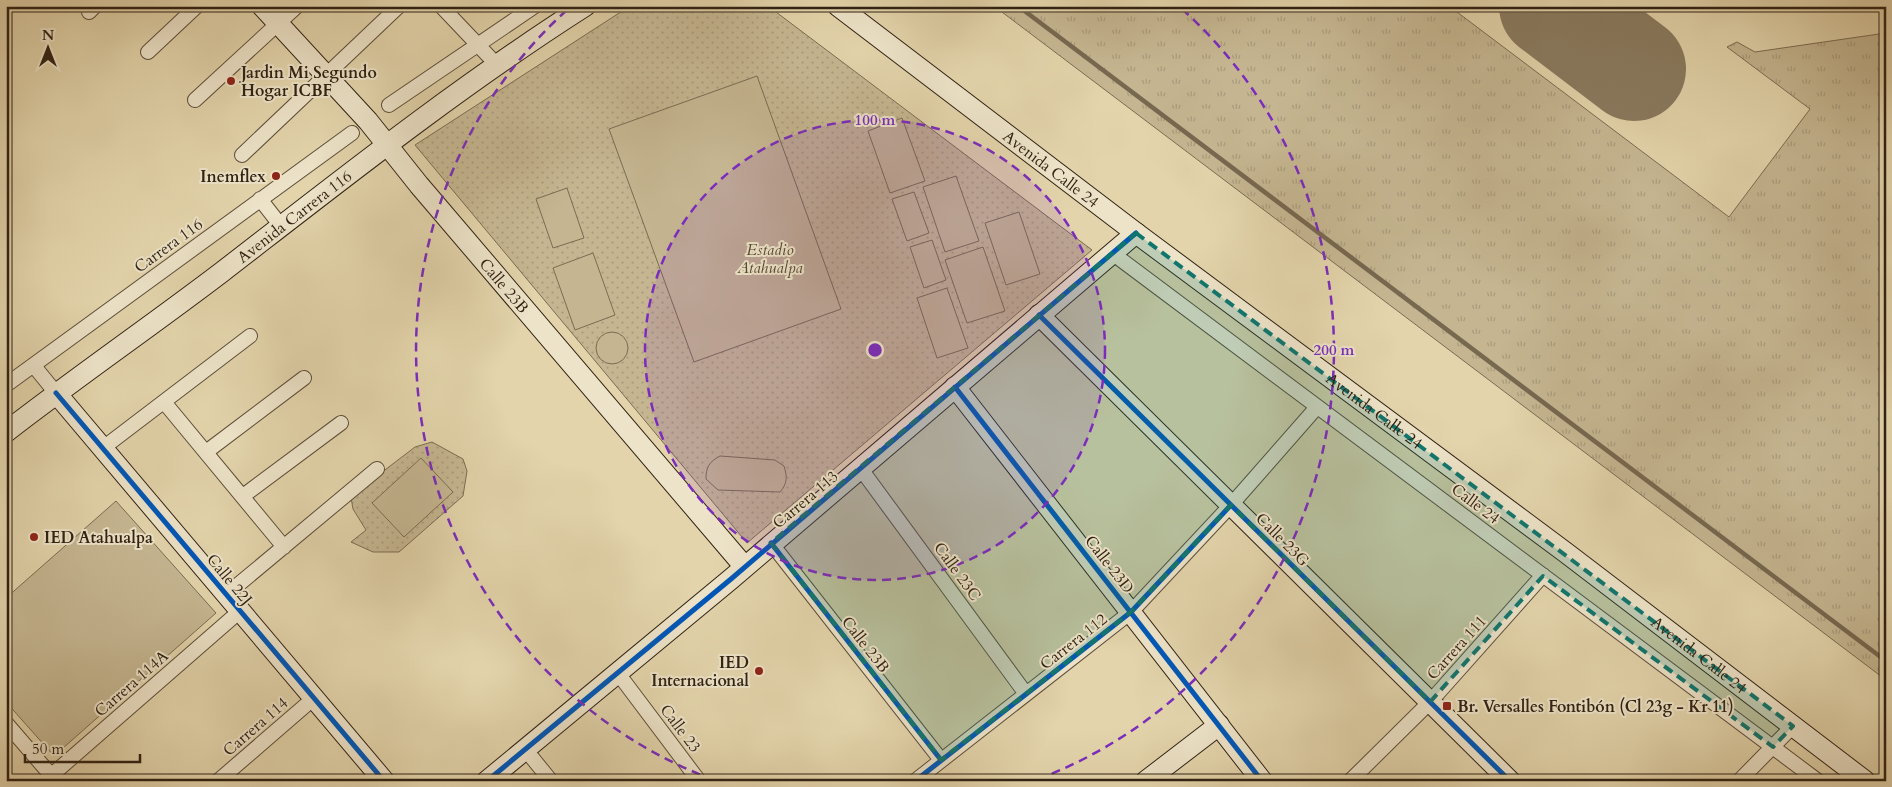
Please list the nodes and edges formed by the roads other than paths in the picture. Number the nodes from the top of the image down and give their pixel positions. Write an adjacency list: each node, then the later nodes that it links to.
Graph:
1 (197, 6): 11 (street)
2 (262, 6): 9 (street, Calle 23B)
3 (297, 6): 9 (street)
4 (399, 6): 13 (street)
5 (442, 6): 10 (street)
6 (535, 6): 10 (street)
7 (584, 6): 12 (street, Avenida Carrera 116)
8 (838, 6): 21 (street, Avenida Calle 24)
9 (278, 24): 13 (street, Calle 23B); 14 (street)
10 (478, 45): 12 (street); 15 (street)
11 (148, 52)
12 (497, 64): 17 (street, Avenida Carrera 116)
13 (326, 75): 17 (street, Calle 23B); 18 (street)
14 (195, 100)
15 (390, 105)
16 (352, 133): 19 (street, Carrera 116)
17 (387, 144): 20 (street, Avenida Carrera 116); 42 (street, Calle 23B)
18 (242, 155)
19 (260, 199): 20 (street); 25 (street, Carrera 116)
20 (281, 226): 29 (street, Avenida Carrera 116)
21 (1136, 233): 22 (street, Carrera 113); 53 (street, Avenida Calle 24)
22 (1112, 253): 23 (street, Carrera 113); 31 (street, Calle 24)
23 (1039, 315): 28 (street, Carrera 113); 39 (street, Calle 23G)
24 (250, 336): 30 (street)
25 (34, 366): 27 (street, Carrera 116); 29 (street, Calle 22J)
26 (304, 378): 35 (street)
27 (6, 386)
28 (955, 387): 37 (street, Carrera 113); 46 (street, Calle 23D)
29 (56, 393): 33 (street, Avenida Carrera 116); 34 (street, Calle 22J)
30 (164, 402): 34 (street); 35 (street)
31 (1318, 407): 39 (street, Carrera 112); 43 (street, Calle 24)
32 (340, 423): 38 (street)
33 (6, 432)
34 (103, 448): 44 (street, Calle 22J)
35 (206, 452): 38 (street)
36 (377, 469): 41 (street)
37 (861, 469): 40 (street, Carrera 113); 48 (street, Calle 23C)
38 (243, 496): 41 (street)
39 (1231, 505): 46 (street, Carrera 112); 50 (street, Calle 23G)
40 (771, 543): 42 (street, Carrera 113); 56 (street, Calle 23B)
41 (284, 547): 44 (street)
42 (744, 566): 47 (street, Carrera 113)
43 (1543, 576): 50 (street, Carrera 111); 54 (street, Calle 24)
44 (227, 594): 45 (street, Calle 22J)
45 (240, 610): 49 (street, Calle 22J); 57 (street, Carrera 114A)
46 (1131, 612): 48 (street, Carrera 112); 52 (street, Calle 23D)
47 (617, 672): 55 (street, Carrera 113); 62 (street, Calle 23)
48 (1026, 694): 56 (street, Carrera 112)
49 (314, 698): 58 (street, Carrera 114); 59 (street, Calle 22J)
50 (1430, 702): 66 (street, Carrera 111); 67 (street, Calle 23G)
51 (6, 723): 57 (street)
52 (1219, 725): 64 (street); 65 (street, Calle 23D)
53 (1793, 726): 54 (street); 70 (street, Avenida Calle 24)
54 (1773, 747): 68 (street); 69 (street, Calle 24)
55 (525, 749): 60 (street, Carrera 113); 61 (street)
56 (941, 760): 63 (street, Carrera 112)
57 (50, 779)
58 (218, 781)
59 (384, 781)
60 (487, 781)
61 (551, 781)
62 (699, 781)
63 (915, 781)
64 (1146, 781)
65 (1262, 781)
66 (1350, 781)
67 (1510, 781)
68 (1739, 781)
69 (1818, 781)
70 (1865, 781)

